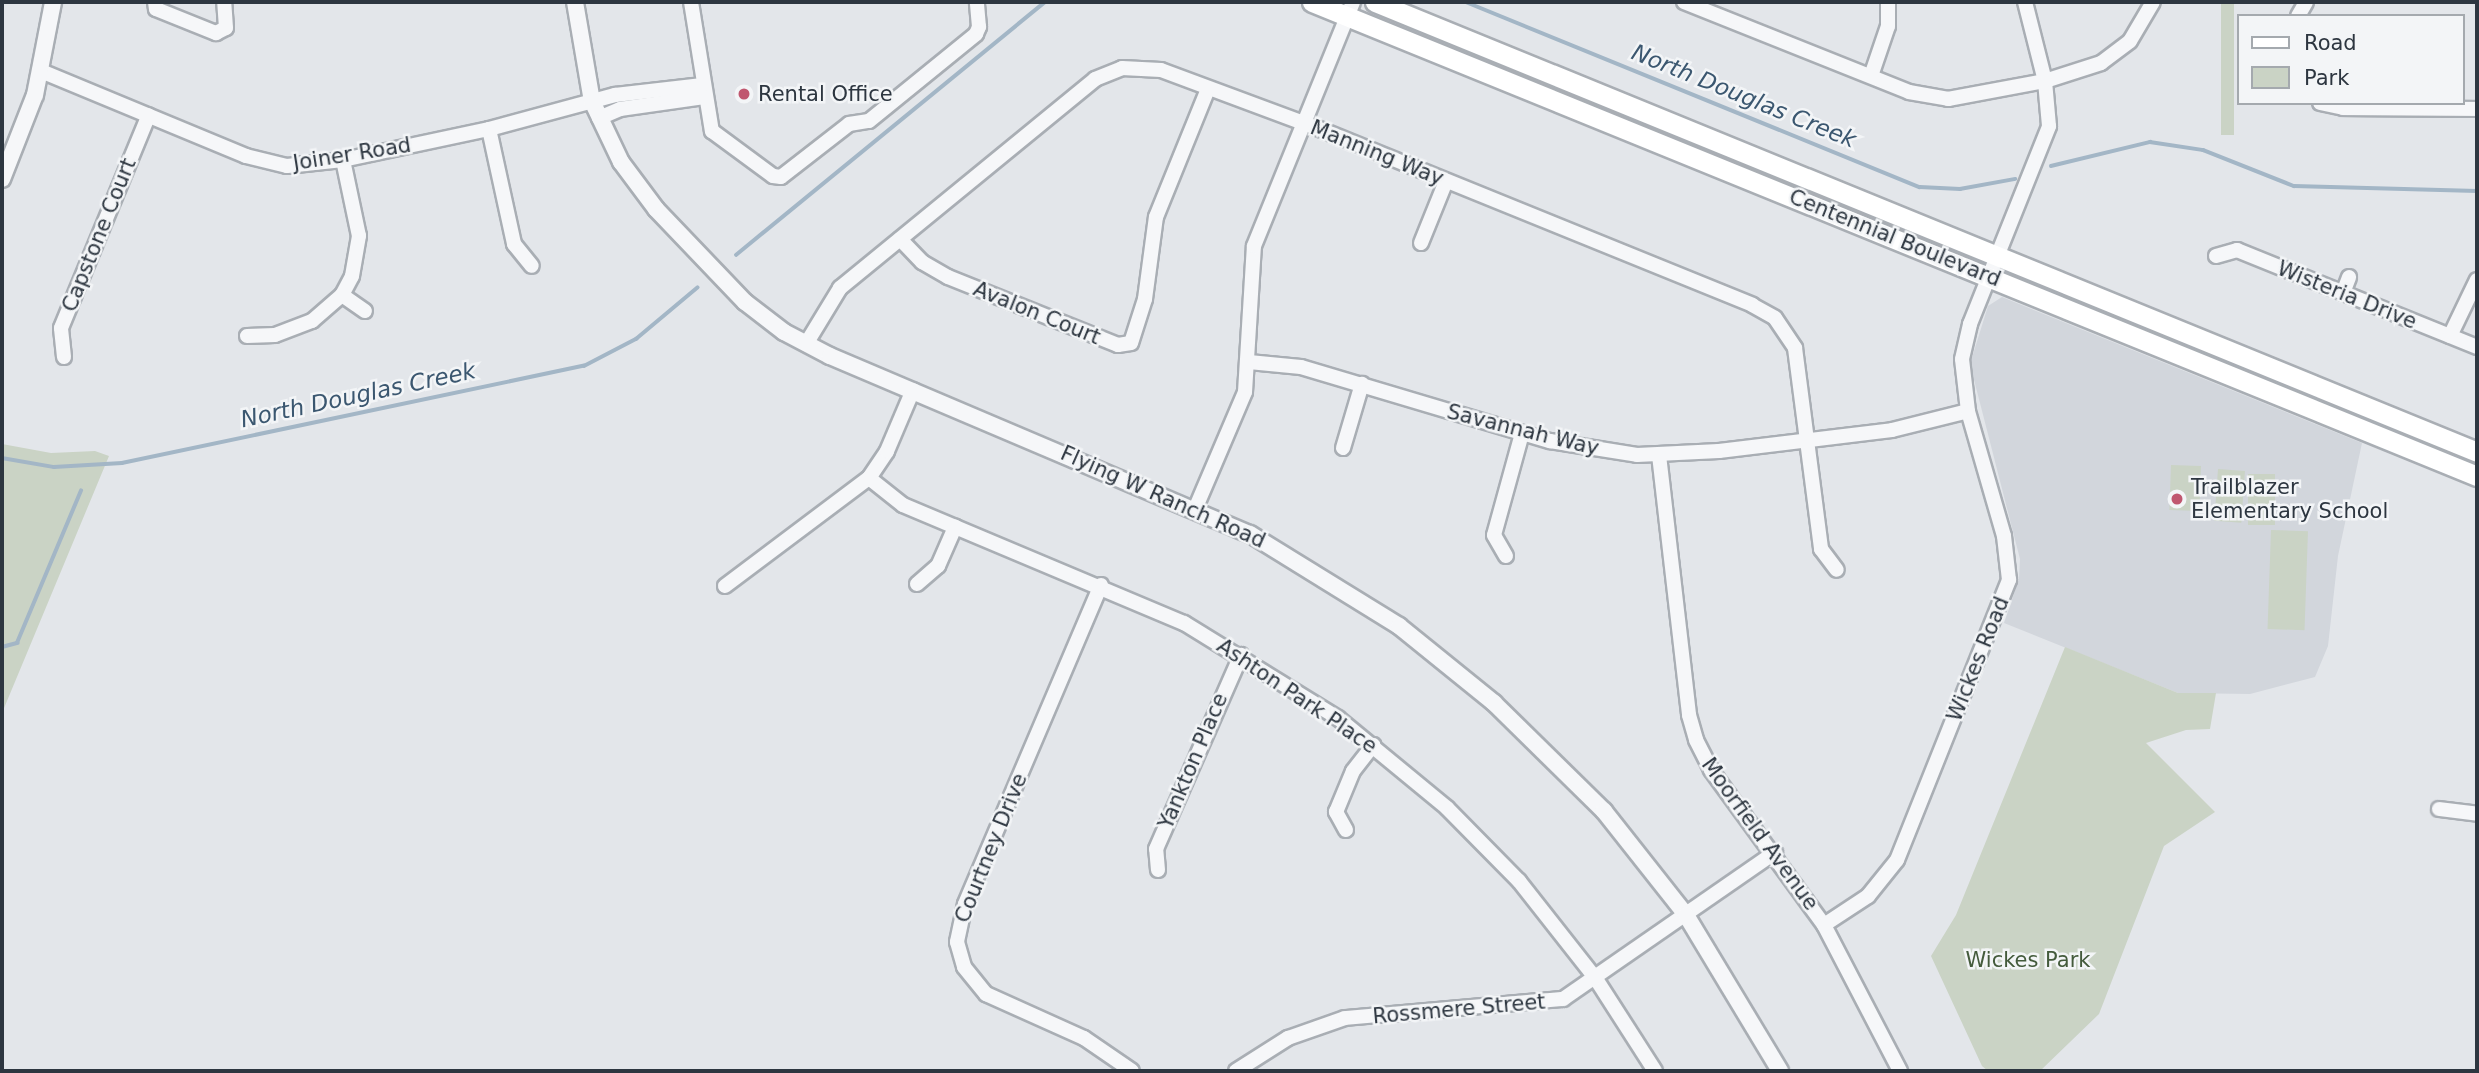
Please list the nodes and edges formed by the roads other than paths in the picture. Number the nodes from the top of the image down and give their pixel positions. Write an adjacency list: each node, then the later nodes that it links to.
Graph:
1 (52, 2): 14 (street)
2 (155, 2): 3 (street)
3 (225, 2)
4 (575, 2): 19 (street, Flying W Ranch Road)
5 (691, 2): 18 (street)
6 (977, 2): 18 (street)
7 (1312, 2): 13 (main road, Centennial Boulevard)
8 (1375, 2): 31 (main road, Centennial Boulevard)
9 (1684, 2): 15 (street)
10 (1888, 2): 15 (street)
11 (2025, 2): 16 (street, Wickes Road)
12 (2153, 2): 16 (street)
13 (1350, 9): 24 (street); 34 (main road, Centennial Boulevard)
14 (41, 71): 22 (street, Joiner Road); 27 (street)
15 (1871, 76): 16 (street)
16 (2045, 81): 31 (street, Wickes Road)
17 (1208, 89): 24 (street, Manning Way); 29 (street, Manning Way); 29 (street, Avalon Court)
18 (703, 91): 19 (street, Joiner Road); 23 (street)
19 (592, 101): 23 (street, Flying W Ranch Road); 25 (street, Joiner Road)
20 (2329, 105): 21 (street)
21 (2477, 109)
22 (149, 115): 26 (street, Joiner Road); 44 (street, Capstone Court)
23 (599, 118): 42 (street, Flying W Ranch Road)
24 (1304, 123): 28 (street, Manning Way); 45 (street)
25 (489, 129): 26 (street, Joiner Road); 33 (street)
26 (343, 160): 38 (street)
27 (2, 179)
28 (1446, 181): 30 (street); 50 (street, Manning Way)
29 (900, 239): 42 (street, Manning Way)
30 (1421, 243)
31 (1998, 256): 34 (street, Wickes Road); 52 (main road, Centennial Boulevard)
32 (2216, 256): 37 (street, Wisteria Drive)
33 (532, 266)
34 (1989, 276): 48 (street, Wickes Road); 54 (main road, Centennial Boulevard)
35 (2349, 277): 37 (street)
36 (2477, 280): 41 (street)
37 (2343, 293): 41 (street, Wisteria Drive)
38 (342, 296): 39 (street); 40 (street)
39 (365, 312)
40 (247, 336)
41 (2450, 336): 43 (street, Wisteria Drive)
42 (806, 344): 47 (street, Flying W Ranch Road)
43 (2477, 347)
44 (64, 357)
45 (1249, 362): 46 (street, Savannah Way); 56 (street)
46 (1362, 384): 49 (street, Savannah Way); 51 (street)
47 (913, 390): 55 (street); 56 (street, Flying W Ranch Road)
48 (1968, 411): 50 (street, Savannah Way); 71 (street, Wickes Road)
49 (1522, 433): 53 (street, Savannah Way); 58 (street)
50 (1808, 440): 53 (street, Savannah Way); 59 (street, Manning Way)
51 (1343, 449)
52 (2477, 452)
53 (1659, 455): 68 (street, Moorfield Avenue)
54 (2477, 476)
55 (869, 478): 57 (street, Ashton Park Place); 62 (street)
56 (1196, 507): 70 (street, Flying W Ranch Road)
57 (955, 527): 60 (street); 61 (street, Ashton Park Place)
58 (1506, 556)
59 (1837, 570)
60 (917, 584)
61 (1101, 585): 63 (street, Ashton Park Place); 73 (street, Courtney Drive)
62 (725, 586)
63 (1241, 655): 64 (street, Ashton Park Place); 69 (street, Yankton Place)
64 (1373, 745): 67 (street); 72 (street, Ashton Park Place)
65 (2439, 809): 66 (street)
66 (2477, 814)
67 (1346, 830)
68 (1775, 852): 70 (street, Rossmere Street); 71 (street, Moorfield Avenue)
69 (1158, 870)
70 (1686, 915): 72 (street, Rossmere Street); 76 (street, Flying W Ranch Road)
71 (1824, 925): 77 (street, Moorfield Avenue)
72 (1596, 979): 74 (street, Rossmere Street); 75 (street, Ashton Park Place)
73 (1132, 1071)
74 (1236, 1071)
75 (1655, 1071)
76 (1780, 1071)
77 (1900, 1071)

